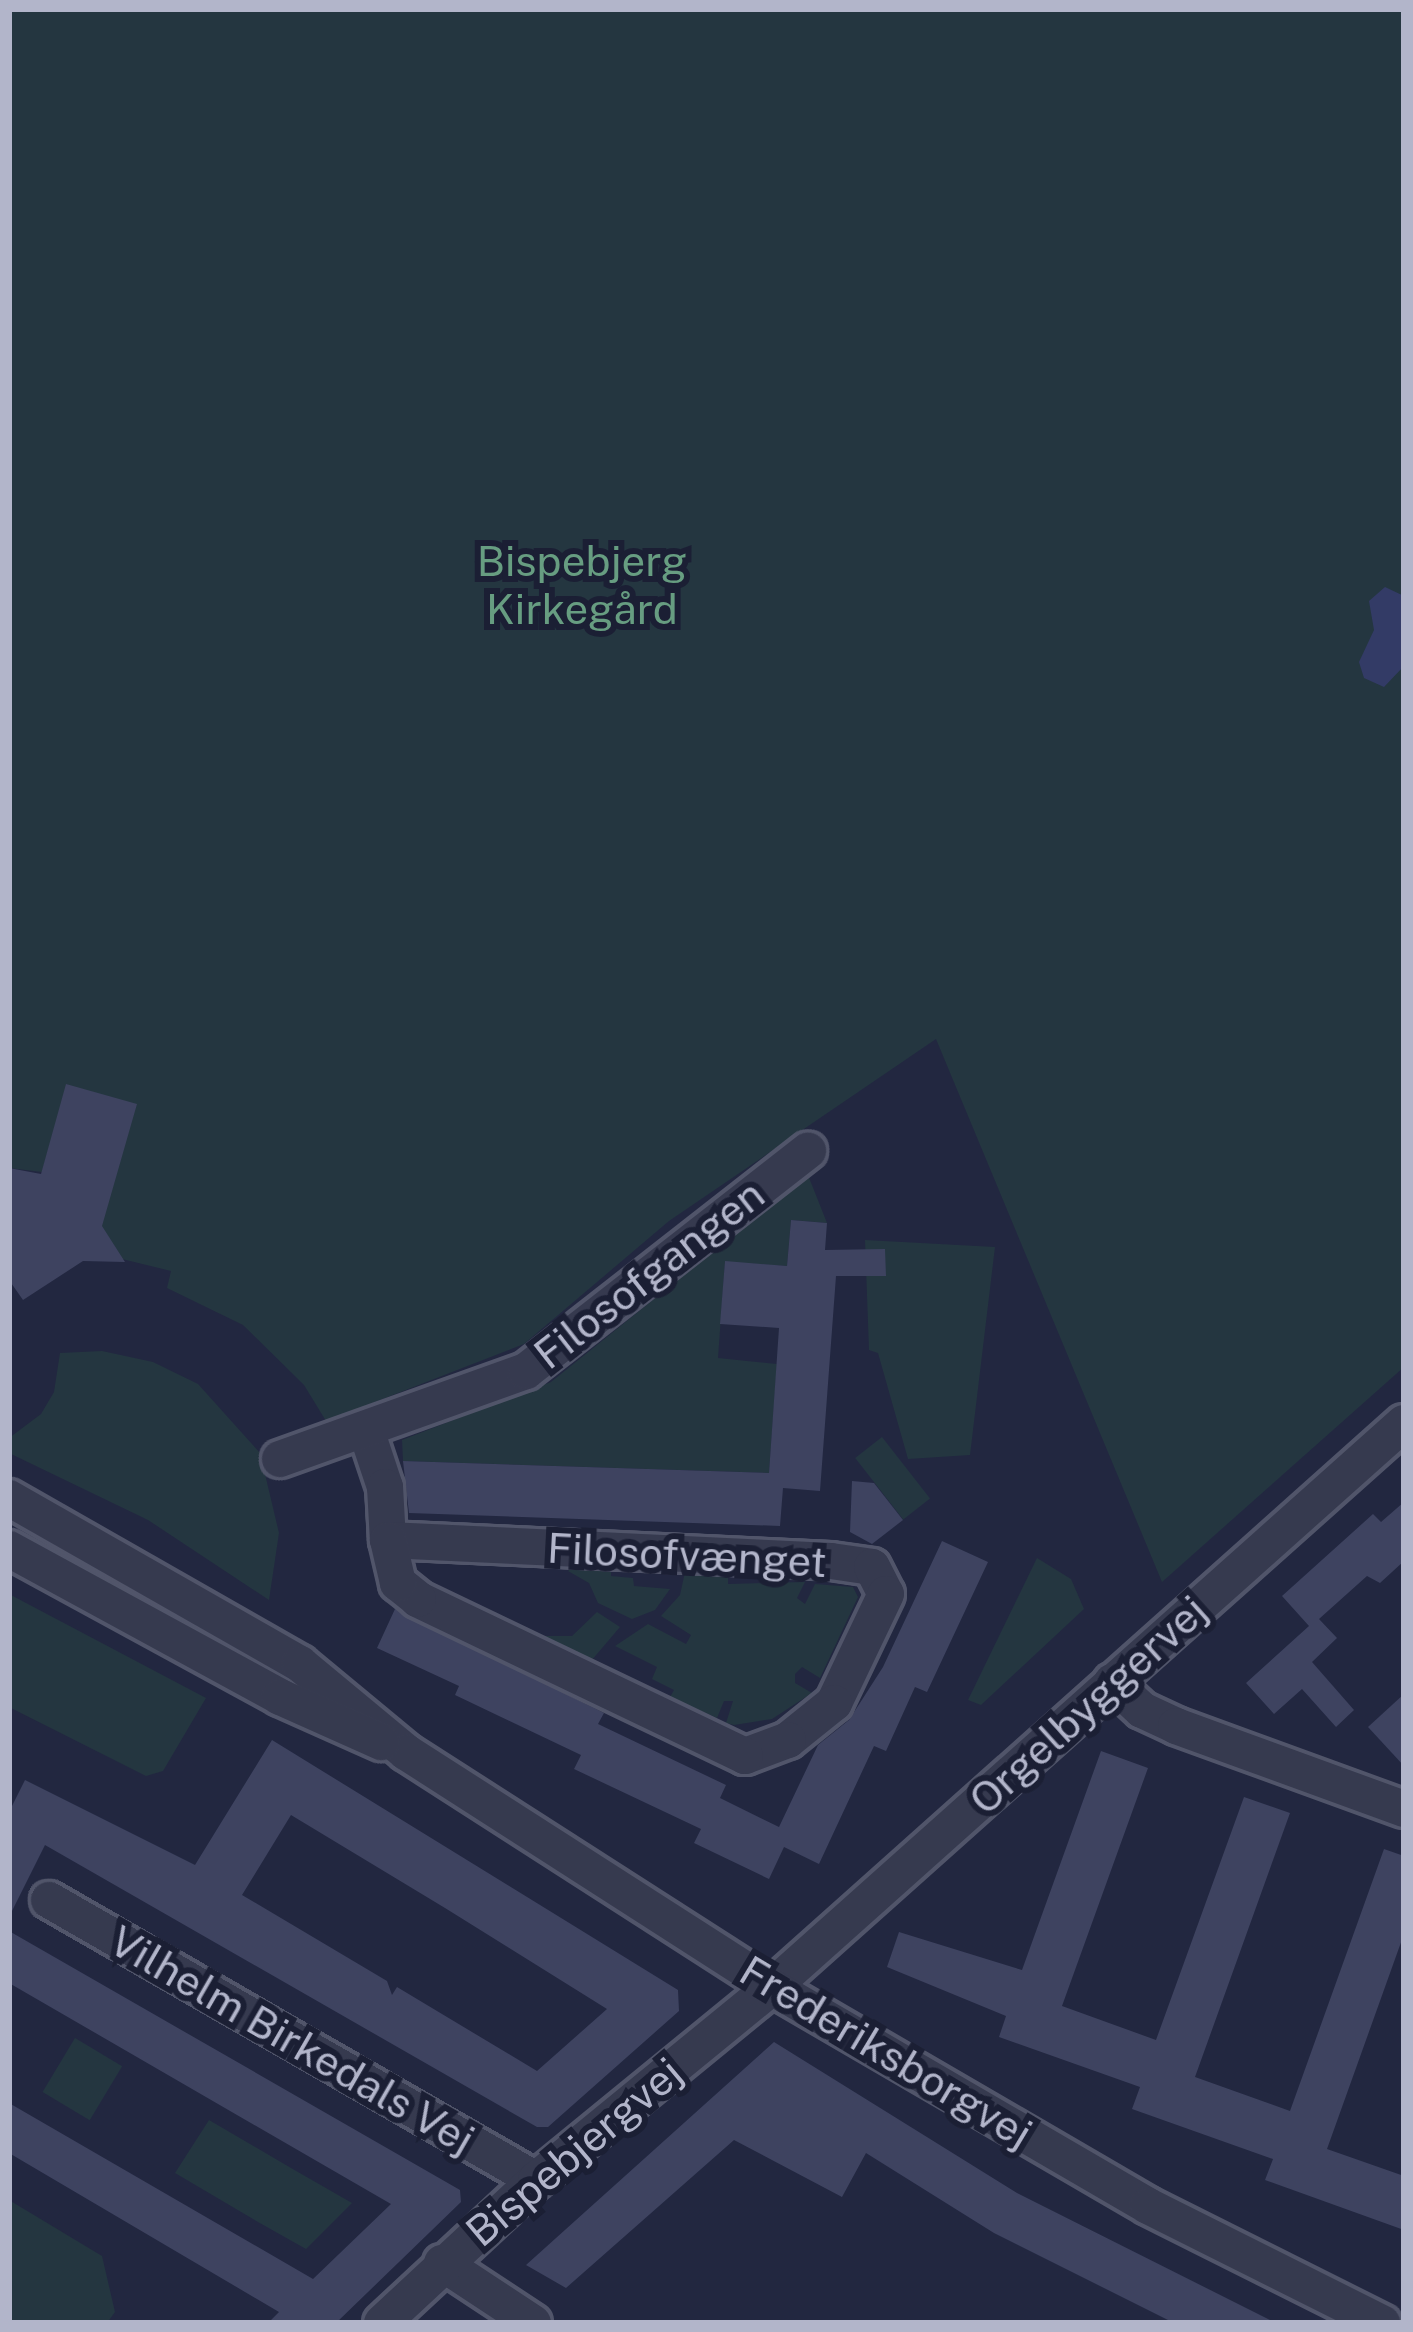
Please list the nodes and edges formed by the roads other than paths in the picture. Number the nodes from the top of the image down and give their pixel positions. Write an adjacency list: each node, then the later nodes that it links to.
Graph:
1 (808, 1151): 3 (street, Filosofgangen)
2 (1404, 1423): 8 (street, Orgelbyggervej)
3 (366, 1430): 4 (street, Filosofgangen); 6 (street, Filosofvænget)
4 (280, 1460)
5 (9, 1502): 9 (street, Frederiksborgvej)
6 (388, 1540): 6 (street, Filosofvænget)
7 (9, 1549): 9 (street, Frederiksborgvej)
8 (1112, 1682): 10 (street); 12 (street, Orgelbyggervej)
9 (406, 1752): 12 (street, Frederiksborgvej)
10 (1404, 1809)
11 (49, 1900): 13 (street, Vilhelm Birkedals Vej)
12 (772, 1987): 13 (street, Bispebjergvej); 17 (street, Frederiksborgvej)
13 (536, 2180): 14 (street, Bispebjergvej)
14 (442, 2263): 15 (street, Bispebjergvej); 16 (street)
15 (382, 2323)
16 (533, 2323)
17 (1382, 2323)

